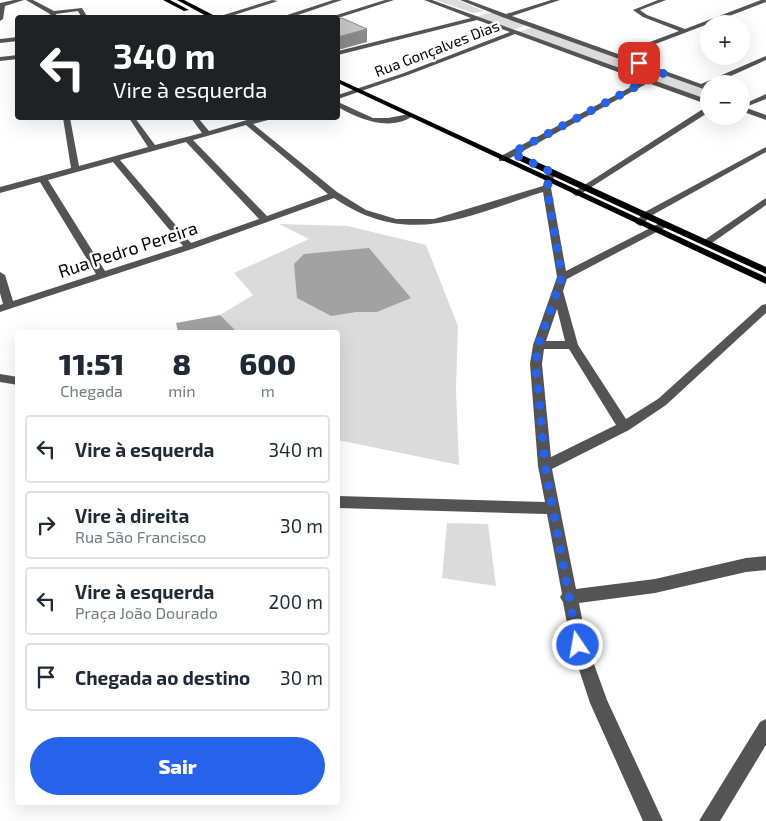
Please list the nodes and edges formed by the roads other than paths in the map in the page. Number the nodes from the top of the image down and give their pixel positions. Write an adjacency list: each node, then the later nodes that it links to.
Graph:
1 (21, 0): 13 (street)
2 (29, 0): 16 (street)
3 (166, 0): 18 (main road)
4 (180, 0): 19 (main road)
5 (339, 0): 22 (street)
6 (391, 0): 23 (street)
7 (427, 0): 26 (street)
8 (463, 0): 15 (street)
9 (557, 0): 25 (street)
10 (663, 0): 28 (street)
11 (766, 0): 28 (street)
12 (274, 1): 20 (street); 21 (street)
13 (1, 4): 27 (street)
14 (766, 5): 24 (street)
15 (496, 13): 25 (street); 26 (street)
16 (53, 15): 17 (street)
17 (83, 15)
18 (196, 15)
19 (211, 15)
20 (227, 15)
21 (283, 15)
22 (291, 15)
23 (340, 15)
24 (741, 15)
25 (504, 16): 36 (street)
26 (479, 18): 30 (street); 34 (street)
27 (0, 19)
28 (683, 30): 36 (street)
29 (700, 30): 40 (street)
30 (516, 32): 44 (street); 47 (street, Rua Gonçalves Dias)
31 (368, 38): 34 (street)
32 (15, 39): 33 (street)
33 (0, 41)
34 (378, 43): 35 (street)
35 (340, 52)
36 (618, 56): 40 (street)
37 (15, 57): 39 (street)
38 (766, 58): 43 (street)
39 (0, 59)
40 (626, 59): 41 (street)
41 (664, 73): 44 (street); 46 (street)
42 (340, 75): 47 (main road)
43 (731, 75)
44 (648, 80): 50 (street); 68 (street)
45 (340, 82): 47 (main road)
46 (700, 86)
47 (363, 90): 48 (street); 55 (main road); 68 (main road)
48 (340, 96)
49 (766, 96): 51 (street)
50 (700, 100)
51 (750, 102)
52 (340, 105): 55 (street)
53 (750, 109): 56 (street)
54 (700, 115): 74 (street)
55 (409, 116): 69 (main road)
56 (766, 118)
57 (750, 119): 63 (street)
58 (66, 120): 71 (street)
59 (133, 120): 66 (street)
60 (196, 120): 64 (street)
61 (256, 120): 62 (street)
62 (247, 122): 64 (street); 77 (street)
63 (766, 125)
64 (207, 134): 65 (street)
65 (188, 139): 66 (street); 80 (street)
66 (153, 149): 70 (street)
67 (766, 149): 79 (street)
68 (512, 153): 69 (street); 73 (main road)
69 (502, 158): 73 (main road)
70 (116, 159): 71 (street); 85 (street)
71 (76, 170): 72 (street)
72 (43, 179): 75 (street); 88 (street)
73 (549, 180): 74 (main road); 76 (main road); 77 (street); 89 (street)
74 (586, 187): 76 (street); 79 (main road)
75 (0, 190)
76 (576, 193): 81 (main road)
77 (334, 196): 80 (street, Rua Pedro Pereira)
78 (766, 201): 84 (street)
79 (646, 215): 81 (street); 82 (main road)
80 (265, 219): 85 (street, Rua Pedro Pereira)
81 (640, 223): 83 (main road)
82 (665, 224): 83 (street); 84 (main road)
83 (654, 230): 89 (street); 90 (main road)
84 (706, 243): 86 (main road)
85 (189, 247): 88 (street, Rua Pedro Pereira)
86 (766, 271)
87 (0, 275): 92 (street)
88 (102, 275): 92 (street, Rua Pedro Pereira)
89 (562, 277): 91 (street)
90 (766, 282)
91 (557, 290): 94 (street); 95 (street)
92 (4, 307)
93 (766, 307): 98 (street)
94 (538, 345): 95 (street); 99 (street)
95 (572, 345): 98 (street)
96 (0, 378): 97 (street)
97 (15, 380)
98 (624, 427): 99 (street)
99 (545, 466): 101 (street)
100 (340, 502): 101 (street)
101 (552, 508): 103 (street)
102 (766, 563): 103 (street)
103 (568, 597): 105 (street)
104 (766, 728): 106 (street)
105 (653, 821)
106 (709, 821)

